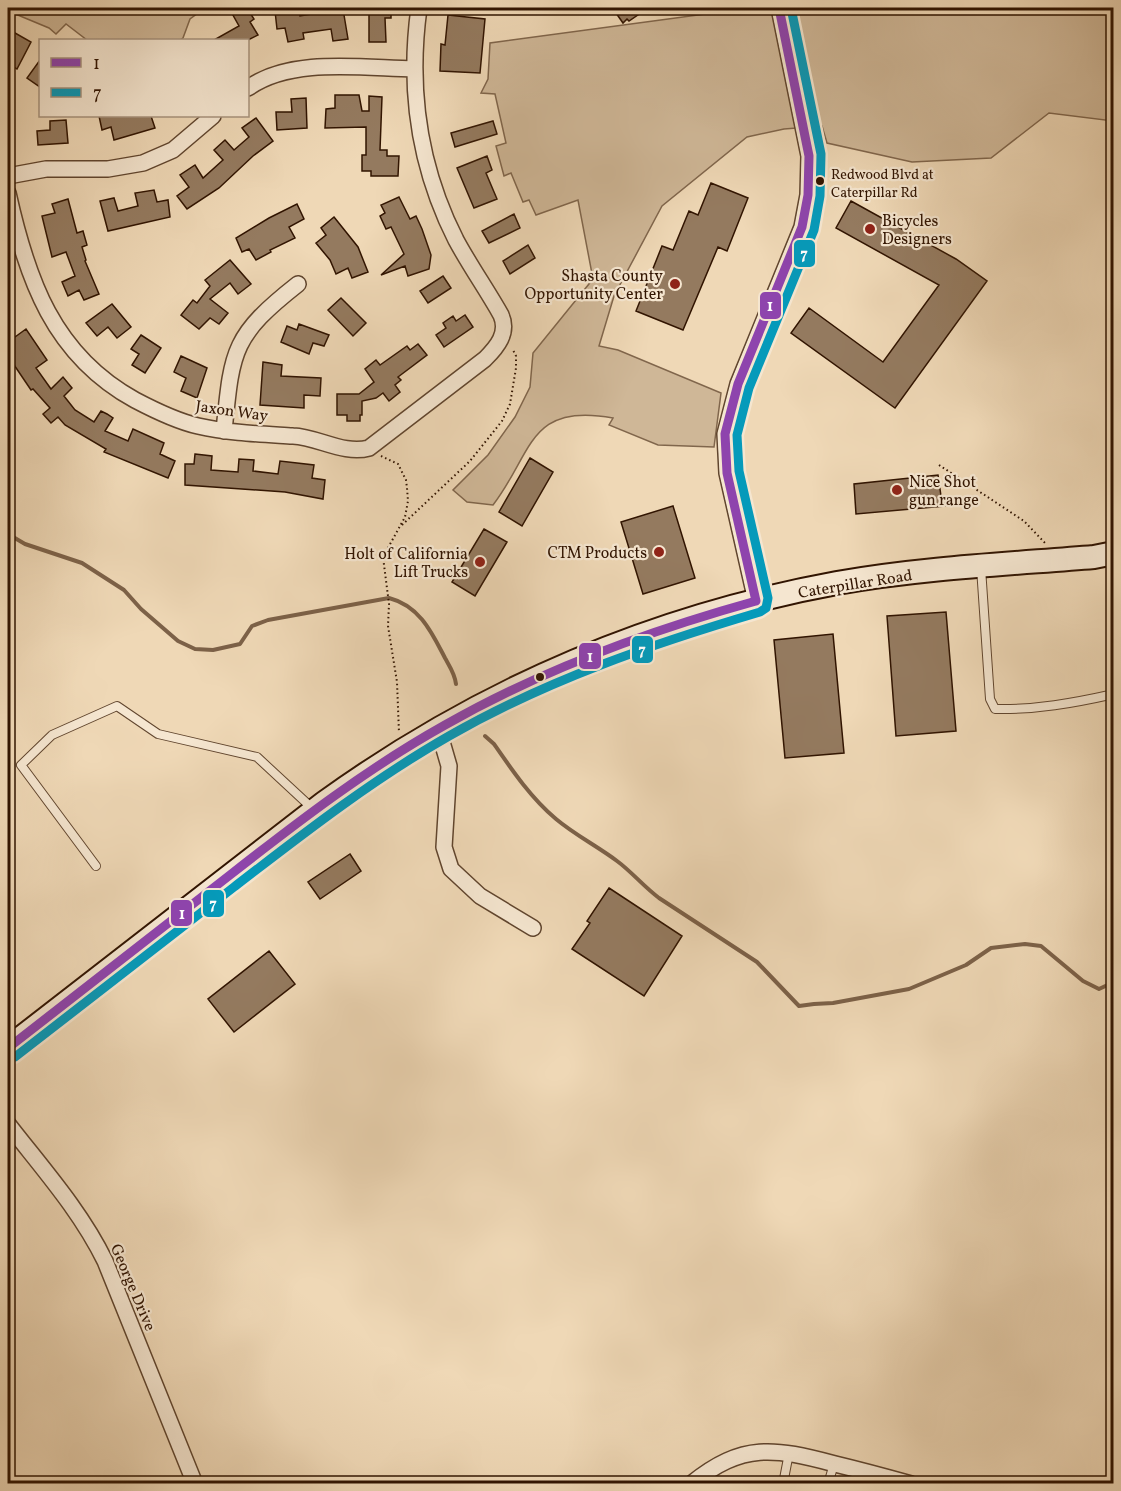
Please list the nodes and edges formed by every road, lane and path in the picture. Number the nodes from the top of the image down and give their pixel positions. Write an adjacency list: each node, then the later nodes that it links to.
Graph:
1 (419, 8): 3 (street)
2 (779, 8): 17 (street)
3 (414, 69): 4 (street); 11 (street)
4 (249, 87)
5 (212, 117): 6 (street)
6 (8, 176)
7 (8, 193): 10 (street, Jaxon Way)
8 (298, 284): 10 (street)
9 (513, 350): 13 (path)
10 (224, 431): 11 (street, Jaxon Way)
11 (372, 445): 13 (path)
12 (939, 465): 14 (path)
13 (400, 526): 20 (path)
14 (1060, 560): 15 (street, Caterpillar Road); 16 (street, Caterpillar Road)
15 (1112, 560)
16 (981, 567): 17 (street, Caterpillar Road); 18 (lane)
17 (756, 601): 19 (street, Caterpillar Road)
18 (1113, 694)
19 (438, 728): 20 (street, Caterpillar Road); 23 (street)
20 (400, 750): 21 (street, Caterpillar Road)
21 (314, 810): 22 (lane); 24 (street, Caterpillar Road)
22 (96, 866)
23 (533, 928)
24 (8, 1048)
25 (8, 1124): 28 (street, George Drive)
26 (789, 1453): 27 (street); 29 (street); 30 (lane)
27 (834, 1464): 31 (lane); 32 (street)
28 (195, 1484)
29 (691, 1484)
30 (783, 1484)
31 (828, 1484)
32 (911, 1484)

